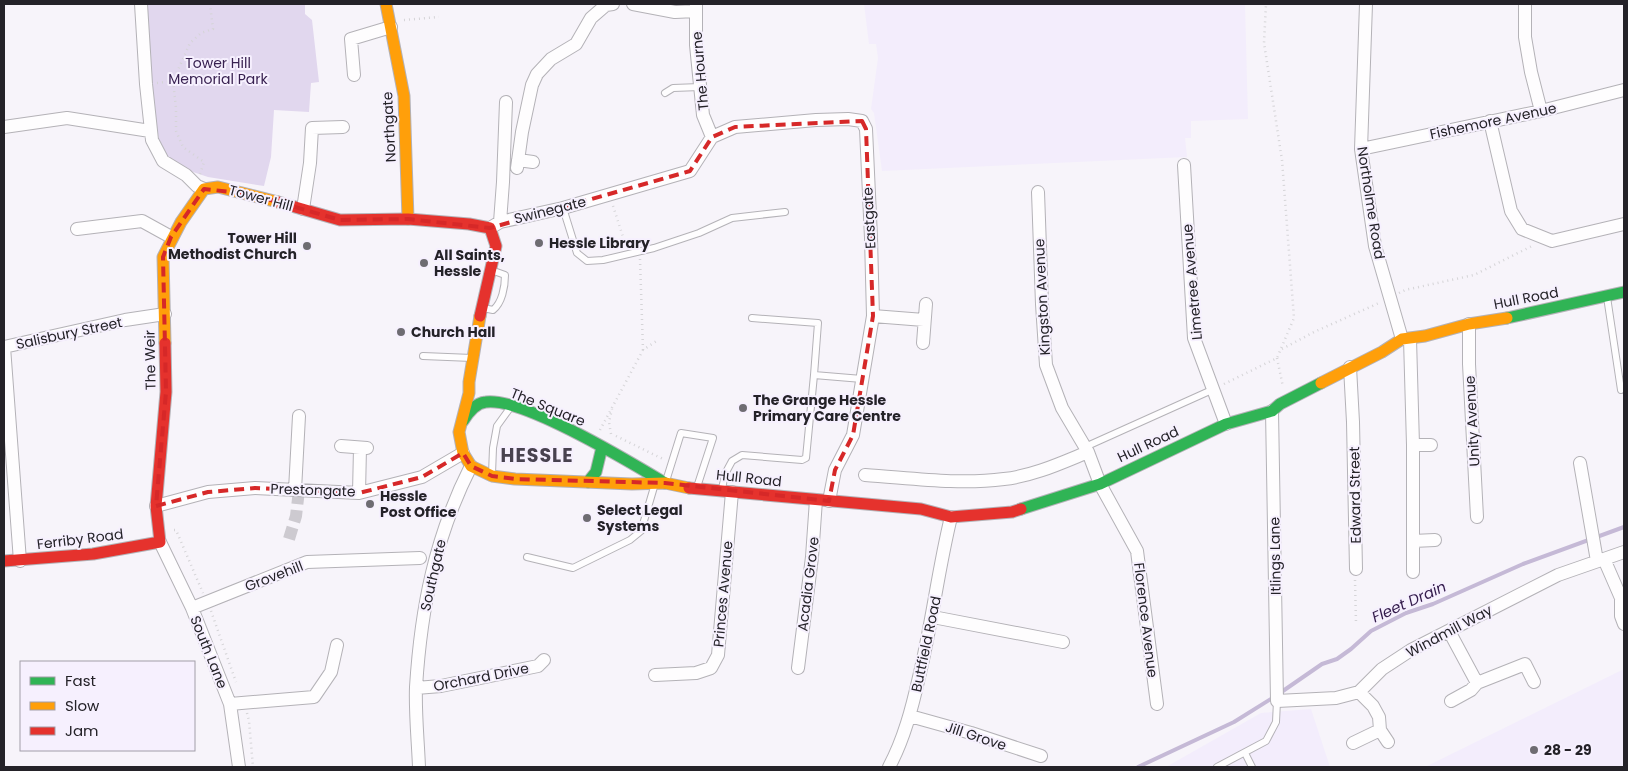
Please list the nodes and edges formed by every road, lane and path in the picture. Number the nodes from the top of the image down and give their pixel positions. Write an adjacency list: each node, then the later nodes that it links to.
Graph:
1 (141, 4): 21 (street)
2 (210, 4): 24 (path)
3 (386, 4): 11 (street, Northgate)
4 (612, 4): 25 (street)
5 (633, 4): 9 (street)
6 (1266, 4): 55 (path)
7 (1366, 4): 23 (street, Northolme Road)
8 (1525, 4): 17 (street)
9 (696, 8): 13 (street, The Hourne)
10 (439, 17): 11 (path)
11 (390, 25): 12 (street); 33 (street, Northgate)
12 (354, 75)
13 (700, 87): 15 (lane); 22 (street, The Hourne)
14 (1624, 90): 17 (street, Fishemore Avenue)
15 (665, 93)
16 (506, 102): 35 (street)
17 (1541, 111): 18 (street, Fishemore Avenue)
18 (1490, 121): 23 (street, Fishemore Avenue); 38 (street)
19 (4, 127): 21 (street)
20 (344, 127): 31 (street)
21 (150, 130): 27 (street)
22 (712, 137): 29 (street, Swinegate); 47 (street, Eastgate)
23 (1361, 149): 43 (street, Northolme Road)
24 (204, 162)
25 (533, 162)
26 (1184, 165): 63 (street, Limetree Avenue)
27 (204, 189): 31 (street, Tower Hill); 37 (street, The Weir)
28 (1038, 192): 77 (street, Kingston Avenue)
29 (610, 195): 30 (street, Swinegate); 39 (path)
30 (563, 208): 35 (street, Swinegate); 39 (lane)
31 (303, 210): 33 (street, Tower Hill)
32 (785, 212): 39 (lane)
33 (408, 219): 35 (street, Swinegate)
34 (1624, 224): 38 (street)
35 (495, 225): 40 (street)
36 (77, 229): 37 (street)
37 (170, 237): 46 (street, The Weir)
38 (1545, 238): 43 (path)
39 (639, 252): 56 (path)
40 (490, 270): 45 (street); 45 (lane)
41 (1624, 292): 42 (street, Hull Road)
42 (1606, 296): 50 (street, Hull Road); 64 (lane)
43 (1390, 298): 51 (street, Northolme Road); 55 (path)
44 (926, 304): 49 (street)
45 (482, 308): 58 (street)
46 (165, 314): 54 (street, Salisbury Street); 91 (street, The Weir)
47 (873, 316): 49 (street); 62 (street, Eastgate)
48 (752, 318): 61 (lane)
49 (924, 320): 53 (street)
50 (1469, 324): 51 (street, Hull Road); 93 (street, Unity Avenue)
51 (1406, 339): 60 (street, Hull Road); 74 (street, Northolme Road)
52 (658, 340): 56 (path)
53 (923, 343)
54 (4, 347): 101 (street)
55 (1281, 349): 59 (path)
56 (643, 350): 73 (path)
57 (423, 356): 58 (lane)
58 (473, 358): 65 (street)
59 (1277, 358): 63 (path); 66 (path)
60 (1350, 367): 66 (street, Hull Road); 103 (street, Edward Street)
61 (814, 376): 62 (lane); 88 (lane)
62 (862, 379): 90 (street, Eastgate)
63 (1214, 388): 72 (street, Limetree Avenue); 77 (lane)
64 (1620, 390)
65 (469, 393): 67 (street); 71 (street)
66 (1285, 401): 69 (street, Hull Road)
67 (487, 402): 68 (street, The Square); 71 (street)
68 (512, 405): 73 (street, The Square); 82 (lane)
69 (1272, 411): 72 (street, Hull Road); 122 (street, Itlings Lane)
70 (299, 416): 87 (street)
71 (461, 424): 78 (street)
72 (1226, 424): 85 (street, Hull Road)
73 (598, 444): 83 (street); 84 (street, The Square)
74 (1413, 445): 75 (street); 96 (street, Northolme Road)
75 (1432, 445)
76 (341, 446): 89 (street)
77 (1086, 449): 81 (street); 85 (street, Kingston Avenue)
78 (463, 453): 80 (street); 89 (street, Prestongate)
79 (1580, 463): 100 (street)
80 (471, 466): 82 (street); 120 (street, Southgate)
81 (865, 475)
82 (492, 476): 83 (street)
83 (588, 482): 84 (street)
84 (660, 483): 86 (street, Hull Road); 86 (lane); 98 (lane)
85 (1100, 484): 92 (street, Hull Road); 125 (street, Florence Avenue)
86 (697, 489): 88 (street, Hull Road)
87 (295, 490): 89 (street, Prestongate); 91 (street, Prestongate)
88 (727, 491): 90 (street, Hull Road); 116 (street, Princes Avenue)
89 (359, 493)
90 (823, 501): 92 (street, Hull Road); 115 (street, Acadia Grove)
91 (156, 506): 94 (street, The Weir)
92 (951, 517): 108 (street, Buttfield Road)
93 (1477, 518)
94 (164, 537): 101 (street, Ferriby Road); 105 (path); 106 (street, South Lane)
95 (1435, 540): 96 (street)
96 (1412, 541): 104 (street, Northolme Road)
97 (1624, 552): 100 (street, Windmill Way)
98 (527, 557)
99 (420, 558): 106 (street, Grovehill)
100 (1600, 560): 110 (street); 111 (street, Windmill Way)
101 (20, 561): 102 (street, Ferriby Road)
102 (4, 562)
103 (1356, 569): 109 (path)
104 (1413, 572)
105 (207, 601)
106 (192, 608): 124 (street, South Lane)
107 (210, 610): 119 (path)
108 (933, 617): 112 (street); 127 (street, Buttfield Road)
109 (1356, 623)
110 (1624, 624)
111 (1449, 631): 118 (street); 121 (street, Windmill Way)
112 (1064, 642)
113 (337, 645): 124 (street)
114 (544, 660): 120 (street, Orchard Drive)
115 (798, 668)
116 (655, 675)
117 (1534, 682): 118 (street)
118 (1477, 683): 123 (street)
119 (236, 684)
120 (416, 688): 135 (street, Southgate)
121 (1359, 692): 122 (street); 128 (street)
122 (1277, 701): 131 (lane)
123 (1451, 701)
124 (230, 704): 133 (street, South Lane)
125 (1157, 704)
126 (246, 712): 134 (path)
127 (910, 716): 132 (street, Jill Grove); 136 (street, Buttfield Road)
128 (1380, 730): 129 (street); 130 (street)
129 (1388, 742)
130 (1353, 743)
131 (1245, 753): 137 (lane); 138 (lane)
132 (1041, 756)
133 (239, 767)
134 (253, 767)
135 (419, 767)
136 (889, 767)
137 (1217, 767)
138 (1252, 767)

